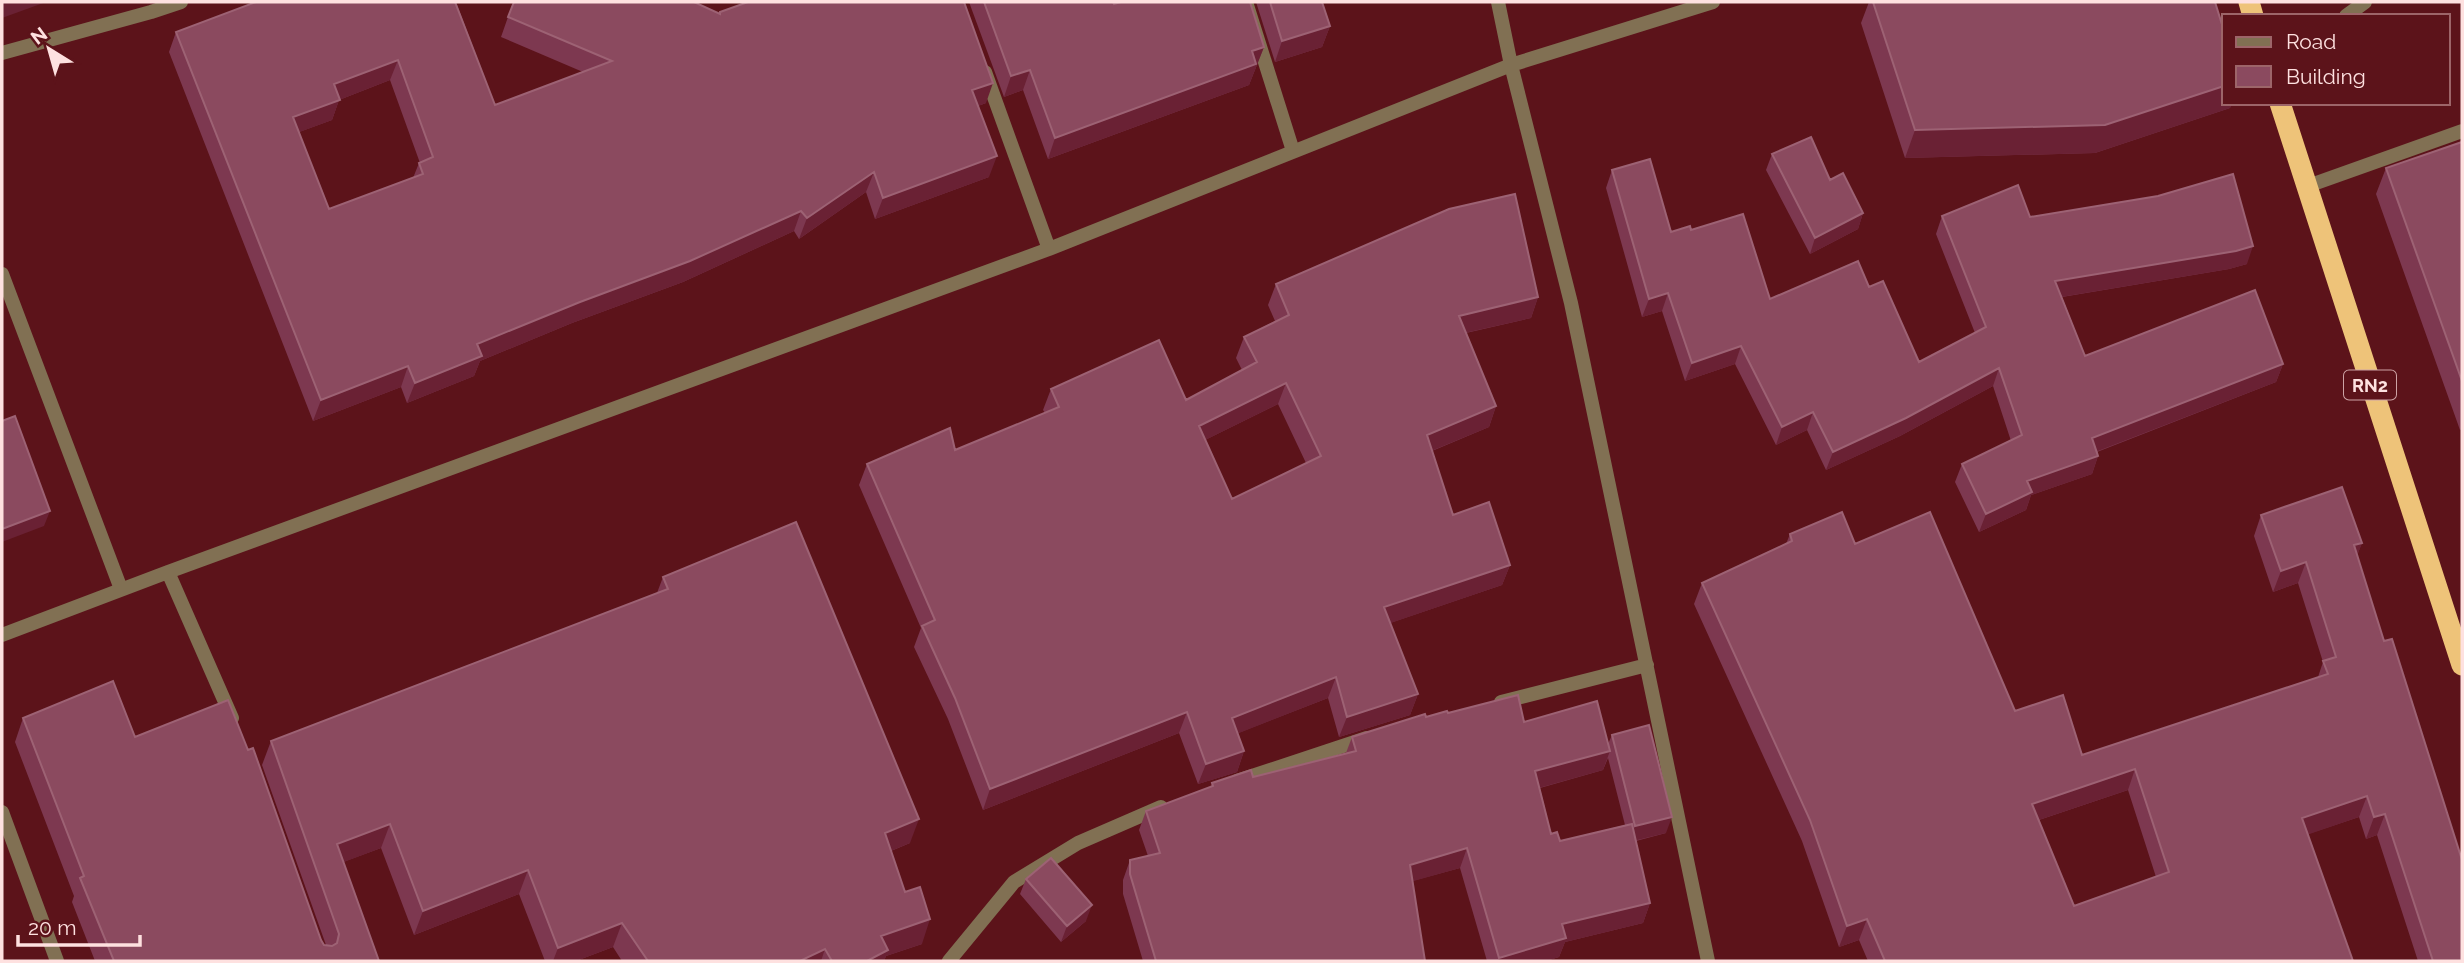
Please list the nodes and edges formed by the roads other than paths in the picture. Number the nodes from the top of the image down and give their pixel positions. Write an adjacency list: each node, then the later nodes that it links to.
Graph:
1 (181, 2): 7 (street)
2 (1246, 2): 12 (street)
3 (1498, 2): 9 (street)
4 (1713, 2): 9 (street)
5 (2365, 2): 6 (street)
6 (2349, 14)
7 (2, 54)
8 (978, 54): 14 (street)
9 (1511, 65): 12 (street); 19 (street)
10 (2281, 105): 13 (highway, RN2)
11 (2462, 131): 13 (street)
12 (1293, 151): 14 (street)
13 (2305, 187): 20 (highway, RN2)
14 (1049, 249): 16 (street)
15 (3, 282): 17 (street)
16 (168, 572): 17 (street); 22 (street)
17 (121, 589): 18 (street)
18 (2, 635)
19 (1647, 665): 21 (street); 29 (street)
20 (2462, 665)
21 (1488, 705)
22 (238, 732)
23 (1382, 733): 24 (street)
24 (1223, 786)
25 (1170, 803): 28 (street)
26 (2, 812): 27 (street)
27 (57, 961)
28 (948, 961)
29 (1707, 961)

